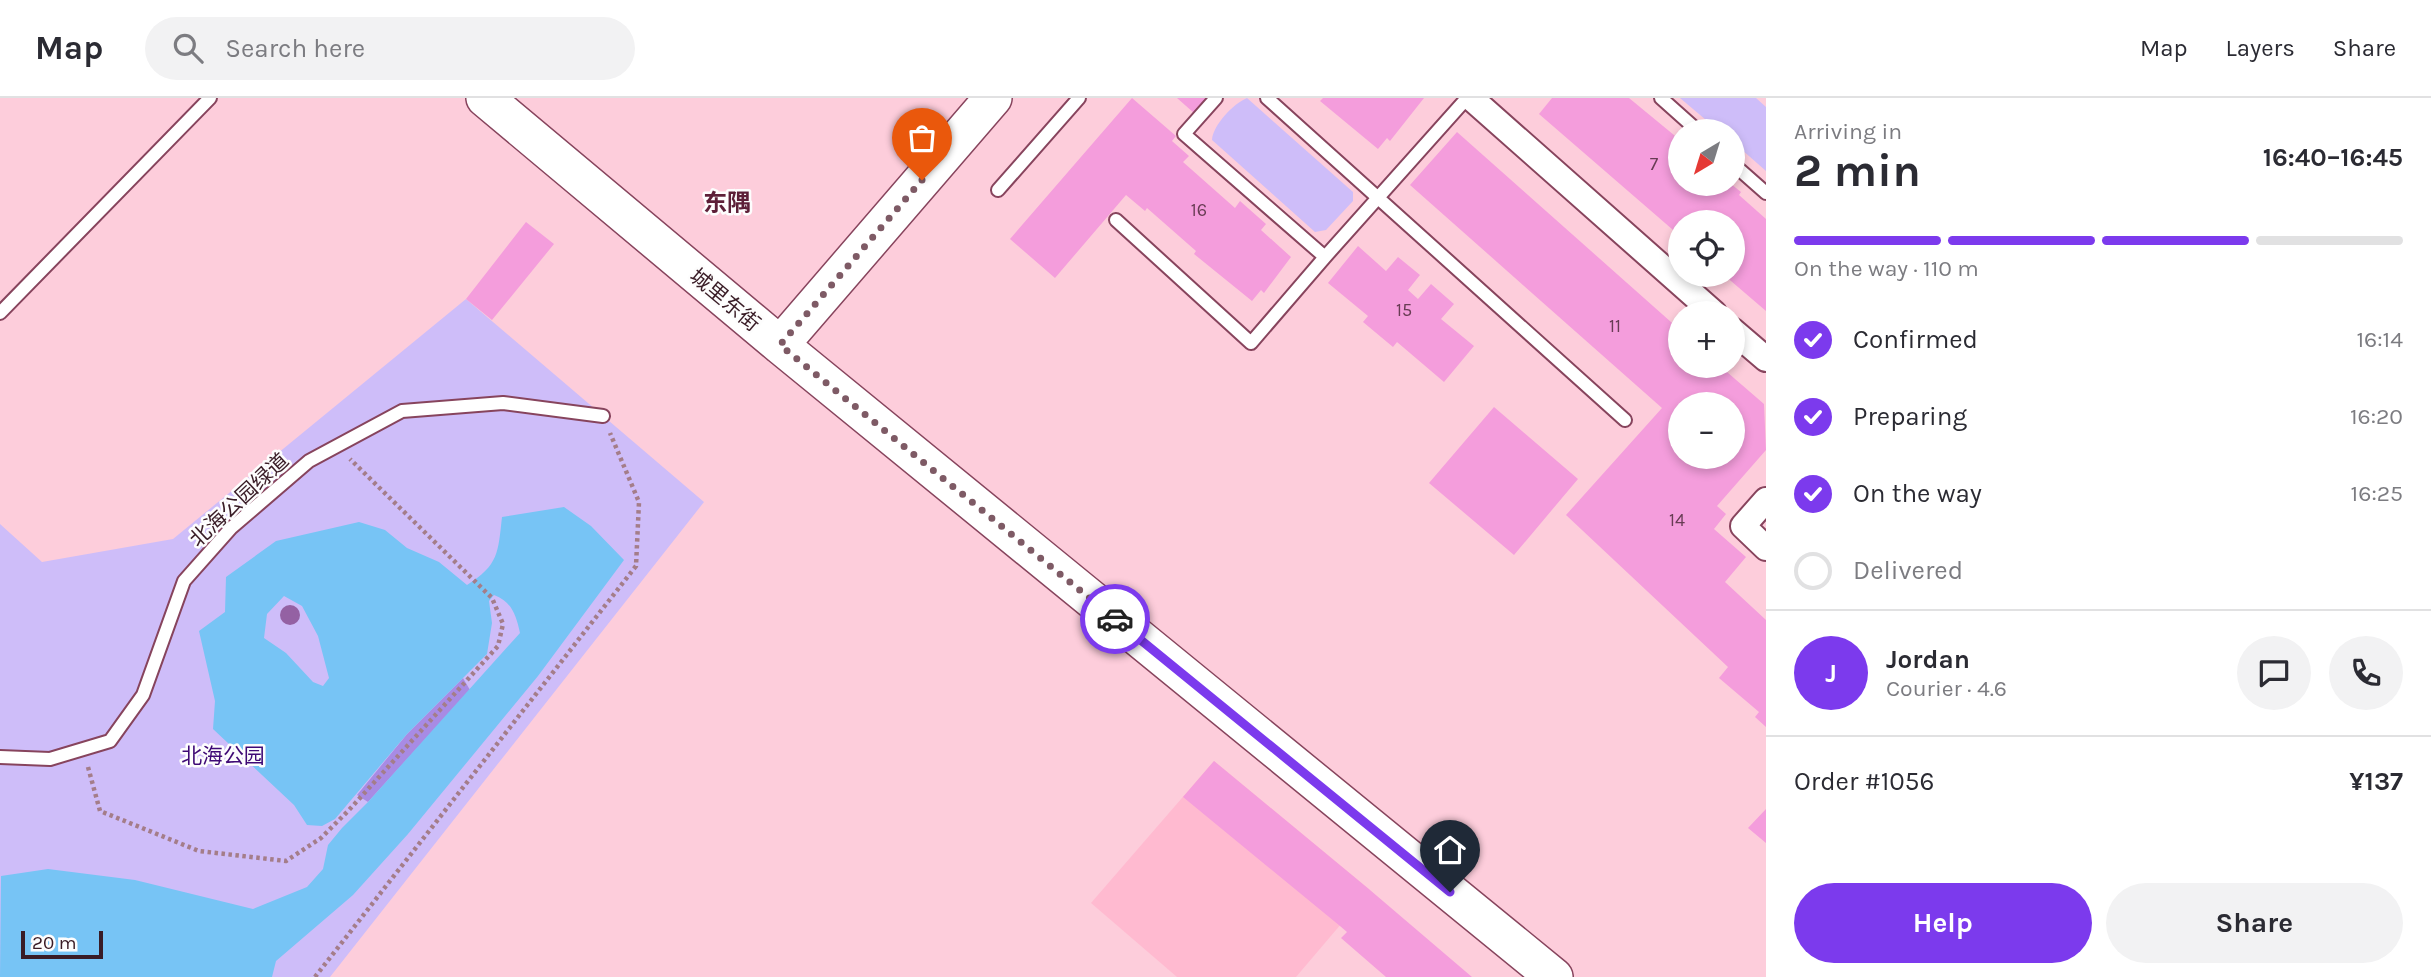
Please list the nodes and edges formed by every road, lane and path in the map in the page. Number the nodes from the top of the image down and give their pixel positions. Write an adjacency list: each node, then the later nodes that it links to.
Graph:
1 (210, 98): 17 (lane)
2 (485, 98): 19 (street, 城里东街)
3 (993, 98): 19 (street)
4 (1079, 98): 11 (lane)
5 (1216, 98): 15 (lane)
6 (1267, 98): 13 (lane)
7 (1661, 98): 9 (lane)
8 (1479, 101): 13 (lane); 16 (street)
9 (1685, 119)
10 (1745, 174): 12 (lane)
11 (998, 190)
12 (1766, 193)
13 (1377, 198): 15 (lane); 22 (lane)
14 (1116, 220): 15 (lane)
15 (1325, 257)
16 (1701, 301)
17 (0, 313)
18 (1745, 341): 20 (street)
19 (780, 345): 29 (street, 城里东街)
20 (1766, 359)
21 (603, 416): 23 (lane, 北海公园绿道); 28 (path)
22 (1625, 421)
23 (337, 446): 26 (lane, 北海公园绿道); 26 (path)
24 (1766, 500): 25 (street)
25 (1766, 548)
26 (83, 749): 27 (lane, 北海公园绿道)
27 (0, 757)
28 (315, 977)
29 (1554, 977)

